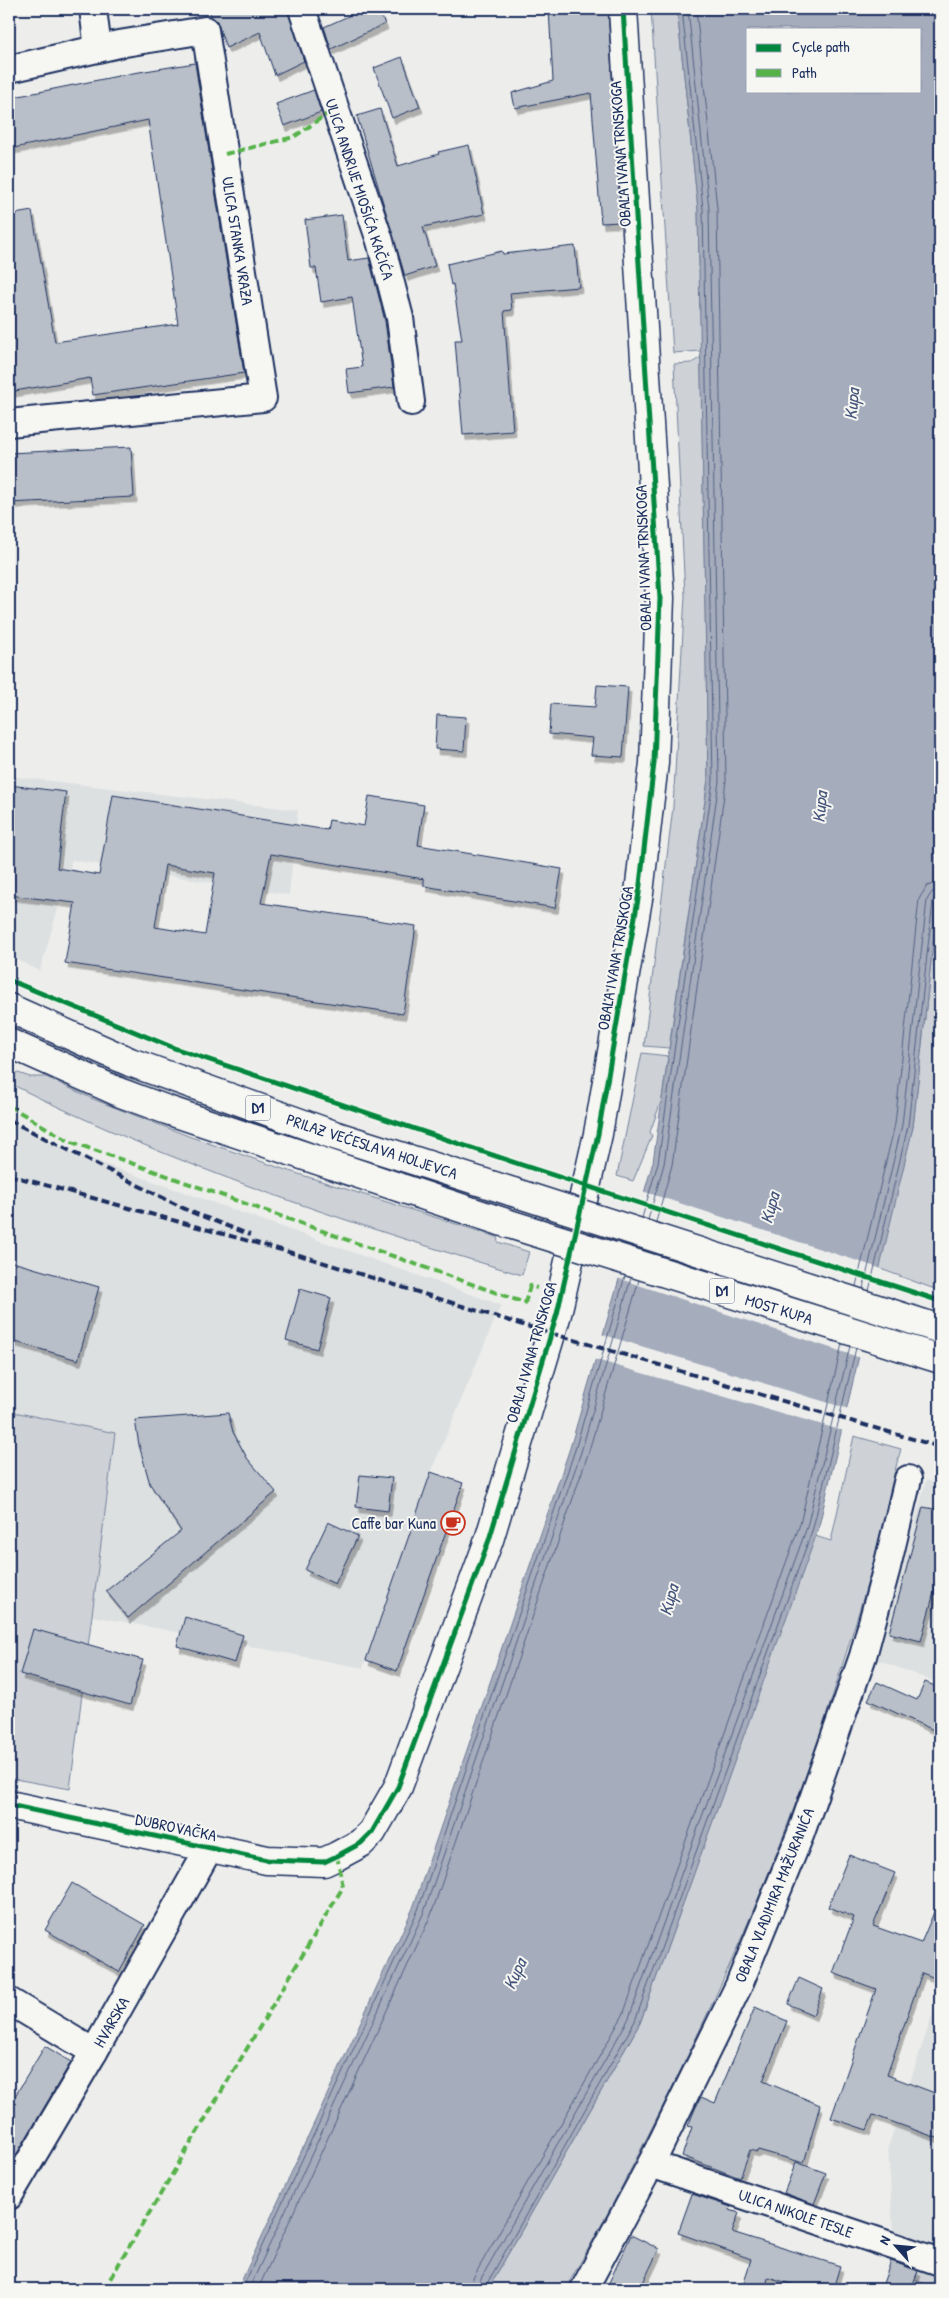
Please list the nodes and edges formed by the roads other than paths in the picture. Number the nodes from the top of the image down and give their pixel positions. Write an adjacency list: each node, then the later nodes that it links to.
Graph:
1 (94, 9): 4 (street)
2 (302, 9): 6 (street, ULICA ANDRIJE MIOŠIĆA KAČIĆA)
3 (623, 9): 17 (main road, OBALA IVANA TRNSKOGA)
4 (98, 49): 5 (street, ULICA STANKA VRAZA); 7 (street, ULICA STANKA VRAZA)
5 (9, 69)
6 (411, 402)
7 (9, 423)
8 (9, 1008): 10 (main road, PRILAZ VEĆESLAVA HOLJEVCA / D1)
9 (9, 1043): 11 (main road, PRILAZ VEĆESLAVA HOLJEVCA / D1)
10 (514, 1192): 12 (main road, MOST KUPA / D1, bridge)
11 (503, 1222): 13 (main road, MOST KUPA / D1, bridge)
12 (940, 1329)
13 (940, 1359)
14 (908, 1480): 20 (street, OBALA VLADIMIRA MAŽURANIĆA)
15 (9, 1805): 16 (main road, DUBROVAČKA)
16 (210, 1847): 17 (main road, DUBROVAČKA); 19 (street, HVARSKA)
17 (337, 1856)
18 (9, 2001): 19 (street)
19 (94, 2052): 21 (street, HVARSKA)
20 (651, 2164): 22 (street, ULICA NIKOLE TESLE); 23 (street, OBALA VLADIMIRA MAŽURANIĆA)
21 (9, 2196)
22 (940, 2262)
23 (584, 2289)

